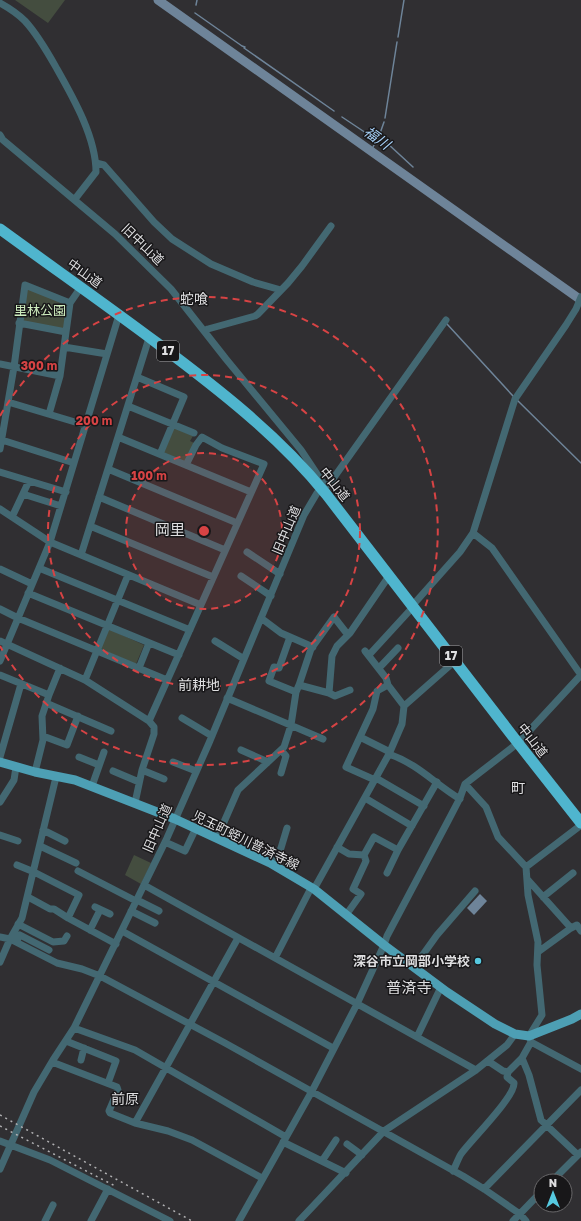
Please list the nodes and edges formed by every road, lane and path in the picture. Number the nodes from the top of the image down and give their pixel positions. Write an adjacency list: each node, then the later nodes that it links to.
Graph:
1 (0, 3): 3 (street)
2 (0, 135): 4 (street, 旧中山道)
3 (96, 163): 4 (street); 8 (street)
4 (75, 199): 14 (street, 旧中山道)
5 (331, 226): 8 (street)
6 (0, 229): 7 (highway, 中山道 / 17)
7 (81, 287): 10 (street); 11 (highway, 中山道 / 17)
8 (280, 290): 14 (street)
9 (581, 297): 49 (street)
10 (70, 303): 13 (street); 15 (street)
11 (119, 315): 16 (highway, 中山道 / 17); 18 (street)
12 (446, 320): 39 (street, 旧中山道)
13 (19, 323): 15 (street); 20 (street)
14 (204, 331): 32 (street, 旧中山道)
15 (66, 332): 17 (street)
16 (149, 338): 22 (street); 32 (highway, 中山道 / 17)
17 (64, 347): 18 (street); 21 (street)
18 (107, 354): 27 (street)
19 (0, 364): 20 (street)
20 (14, 366): 21 (street); 23 (street)
21 (60, 376): 25 (street)
22 (137, 377): 24 (street); 26 (street)
23 (8, 402): 25 (street); 30 (street)
24 (128, 406): 26 (street); 29 (street)
25 (49, 414): 27 (street)
26 (173, 424): 28 (street); 33 (street)
27 (85, 425): 34 (street)
28 (194, 433)
29 (118, 437): 33 (street); 36 (street)
30 (2, 440): 31 (street); 34 (street)
31 (0, 450)
32 (293, 452): 39 (highway, 中山道 / 17); 39 (street, 旧中山道)
33 (160, 454): 35 (street)
34 (74, 463): 40 (street)
35 (186, 465): 41 (street); 41 (street)
36 (108, 469): 43 (street); 47 (street)
37 (0, 472): 38 (street)
38 (29, 481): 40 (street); 42 (street)
39 (322, 490): 57 (street, 旧中山道); 59 (highway, 中山道 / 17)
40 (66, 492): 44 (street)
41 (251, 492): 47 (street)
42 (23, 494): 44 (street); 46 (street)
43 (99, 497): 48 (street); 51 (street)
44 (61, 506): 50 (street)
45 (0, 509): 46 (street)
46 (12, 517): 50 (street)
47 (238, 523): 51 (street)
48 (90, 526): 53 (street); 60 (street)
49 (473, 533): 66 (street); 88 (street)
50 (50, 542): 53 (street); 54 (street)
51 (226, 550): 60 (street)
52 (247, 552): 57 (street)
53 (81, 555): 56 (street)
54 (39, 568): 61 (street); 64 (street)
55 (0, 569): 61 (street)
56 (128, 574): 64 (street); 65 (street)
57 (280, 574): 63 (street, 旧中山道)
58 (241, 576): 63 (street)
59 (389, 576): 66 (highway, 中山道 / 17); 72 (street)
60 (214, 577): 65 (street)
61 (32, 584): 62 (street)
62 (28, 593): 68 (street); 70 (street)
63 (271, 596): 69 (street, 旧中山道)
64 (118, 600): 70 (street); 71 (street)
65 (201, 605): 71 (street)
66 (412, 606): 83 (highway, 中山道 / 17); 86 (street)
67 (0, 609): 68 (street)
68 (18, 618): 74 (street); 79 (street)
69 (261, 618): 73 (street); 81 (street, 旧中山道)
70 (107, 625): 75 (street); 79 (street)
71 (190, 630): 80 (street)
72 (348, 635): 77 (street); 95 (street)
73 (290, 637): 77 (street); 93 (street)
74 (3, 642): 82 (street); 84 (street)
75 (149, 642): 80 (street); 85 (street)
76 (215, 642): 81 (street)
77 (313, 647): 93 (street)
78 (398, 648): 86 (street)
79 (97, 651): 85 (street); 89 (street)
80 (179, 655): 90 (street)
81 (244, 659): 97 (street, 旧中山道)
82 (0, 661)
83 (455, 661): 99 (street); 109 (highway, 中山道 / 17)
84 (60, 668): 89 (street); 96 (street)
85 (139, 668): 90 (street)
86 (379, 668): 92 (street)
87 (0, 675): 91 (street)
88 (581, 675): 109 (street)
89 (85, 680): 102 (street)
90 (167, 680): 102 (street)
91 (21, 684): 96 (street); 114 (street)
92 (388, 685): 99 (street); 107 (street)
93 (298, 689): 95 (street); 103 (street)
94 (350, 690): 95 (street)
95 (329, 692)
96 (49, 695): 98 (street)
97 (227, 698): 103 (street); 106 (street, 旧中山道)
98 (46, 703): 100 (street); 105 (street)
99 (404, 706): 113 (street)
100 (78, 716): 104 (street); 105 (street)
101 (182, 718): 106 (street)
102 (149, 721): 121 (street)
103 (291, 725): 108 (street); 111 (street)
104 (111, 730)
105 (43, 736): 124 (street)
106 (212, 736): 123 (street, 旧中山道)
107 (360, 737): 113 (street); 128 (street)
108 (323, 739)
109 (518, 743): 131 (street); 139 (highway, 中山道 / 17)
110 (241, 750): 118 (street)
111 (281, 750): 118 (street); 125 (street)
112 (104, 752): 119 (street)
113 (390, 753): 128 (street); 130 (street)
114 (0, 757)
115 (79, 757): 119 (street)
116 (0, 762): 120 (main road, 児玉町蛭川普済寺線)
117 (173, 762): 123 (street)
118 (268, 762): 145 (street)
119 (99, 765): 132 (street)
120 (16, 767): 124 (main road, 児玉町蛭川普済寺線); 135 (street)
121 (142, 770): 127 (street); 129 (street)
122 (113, 771): 129 (street)
123 (196, 771): 138 (street, 旧中山道)
124 (35, 772): 126 (main road, 児玉町蛭川普済寺線)
125 (281, 773)
126 (56, 777): 132 (main road, 児玉町蛭川普済寺線); 143 (street)
127 (164, 779)
128 (375, 779): 133 (street); 137 (street)
129 (139, 782): 136 (street)
130 (437, 782): 134 (street); 137 (street)
131 (465, 784): 134 (street); 155 (street)
132 (92, 786): 136 (main road, 児玉町蛭川普済寺線)
133 (365, 798): 140 (street); 150 (street)
134 (460, 799): 182 (street)
135 (0, 802)
136 (135, 803): 138 (main road, 児玉町蛭川普済寺線)
137 (424, 806): 140 (street)
138 (175, 819): 141 (main road, 児玉町蛭川普済寺線); 148 (street, 旧中山道)
139 (581, 824): 155 (street)
140 (412, 826): 151 (street)
141 (196, 828): 145 (main road, 児玉町蛭川普済寺線); 148 (street)
142 (287, 828): 154 (street)
143 (43, 830): 147 (street); 149 (street)
144 (0, 835): 146 (street)
145 (217, 838): 154 (main road, 児玉町蛭川普済寺線)
146 (18, 841)
147 (65, 841)
148 (165, 842): 160 (street, 旧中山道)
149 (40, 846): 156 (street); 165 (street)
150 (337, 847): 152 (street); 161 (street)
151 (398, 850): 152 (street); 157 (street)
152 (364, 855): 169 (street)
153 (18, 865): 156 (street)
154 (273, 865): 161 (main road, 児玉町蛭川普済寺線)
155 (526, 867): 159 (street)
156 (34, 872): 163 (street); 170 (street)
157 (387, 873)
158 (573, 873): 164 (street)
159 (528, 880): 164 (street); 184 (street)
160 (144, 885): 165 (street, 旧中山道); 179 (street)
161 (313, 888): 169 (main road, 児玉町蛭川普済寺線); 185 (street)
162 (475, 891): 187 (street)
163 (28, 897): 170 (street); 172 (street)
164 (543, 897): 173 (street)
165 (136, 900): 166 (street, 旧中山道); 167 (street)
166 (131, 911): 171 (street); 175 (street, 旧中山道)
167 (159, 911)
168 (110, 914): 174 (street)
169 (346, 915): 182 (main road, 児玉町蛭川普済寺線)
170 (68, 918): 174 (street)
171 (156, 923)
172 (18, 924): 177 (street); 180 (street)
173 (571, 928): 176 (street); 184 (street)
174 (90, 930): 181 (street)
175 (122, 931): 181 (street, 旧中山道); 189 (street)
176 (581, 931)
177 (67, 936)
178 (0, 937): 180 (street)
179 (238, 938): 185 (street); 189 (street)
180 (13, 941): 183 (street); 186 (street); 188 (street)
181 (116, 944): 188 (street, 旧中山道)
182 (384, 945): 187 (main road, 児玉町蛭川普済寺線); 191 (street)
183 (49, 950)
184 (538, 952): 197 (street)
185 (275, 958): 191 (street)
186 (0, 962)
187 (414, 967): 190 (main road, 児玉町蛭川普済寺線)
188 (100, 976): 193 (street); 194 (street, 旧中山道)
189 (213, 982): 193 (street); 200 (street)
190 (441, 987): 195 (main road, 児玉町蛭川普済寺線); 196 (street)
191 (357, 1004): 196 (street); 200 (street)
192 (581, 1014): 197 (main road)
193 (190, 1024): 205 (street); 211 (street)
194 (74, 1028): 198 (street, 旧中山道); 205 (street)
195 (515, 1034): 197 (main road, 児玉町蛭川普済寺線); 203 (street)
196 (417, 1037): 207 (street)
197 (530, 1039): 201 (street); 206 (street)
198 (66, 1041): 199 (street); 204 (street, 旧中山道)
199 (84, 1048): 202 (street); 209 (street)
200 (333, 1048): 211 (street)
201 (522, 1058): 208 (street); 213 (street)
202 (81, 1060)
203 (488, 1061): 207 (street); 208 (street)
204 (52, 1062): 209 (street); 219 (street, 旧中山道)
205 (165, 1068): 212 (street); 215 (street)
206 (581, 1069)
207 (476, 1070): 214 (street)
208 (508, 1072): 224 (street)
209 (108, 1084): 212 (street)
210 (581, 1090): 213 (street)
211 (312, 1091): 214 (street); 215 (street)
212 (135, 1123): 227 (street)
213 (547, 1125): 220 (street); 228 (street)
214 (384, 1131): 221 (street); 224 (street)
215 (284, 1139): 222 (street); 227 (street)
216 (336, 1140): 222 (street)
217 (0, 1141): 219 (street)
218 (347, 1144): 221 (street)
219 (10, 1146): 223 (street, 旧中山道); 229 (street)
220 (579, 1153): 226 (street)
221 (362, 1155): 225 (street)
222 (322, 1161): 225 (street)
223 (0, 1169)
224 (453, 1171): 228 (street)
225 (346, 1173): 234 (street)
226 (560, 1173)
227 (262, 1178): 239 (street)
228 (484, 1189): 233 (street)
229 (108, 1190): 232 (street); 236 (street)
230 (533, 1200): 233 (street)
231 (53, 1205): 235 (street)
232 (158, 1214): 237 (street); 238 (street)
233 (520, 1214): 241 (street); 242 (street)
234 (301, 1219): 240 (street)
235 (45, 1221)
236 (91, 1221)
237 (153, 1221)
238 (170, 1221)
239 (239, 1221)
240 (310, 1221)
241 (512, 1221)
242 (526, 1221)

